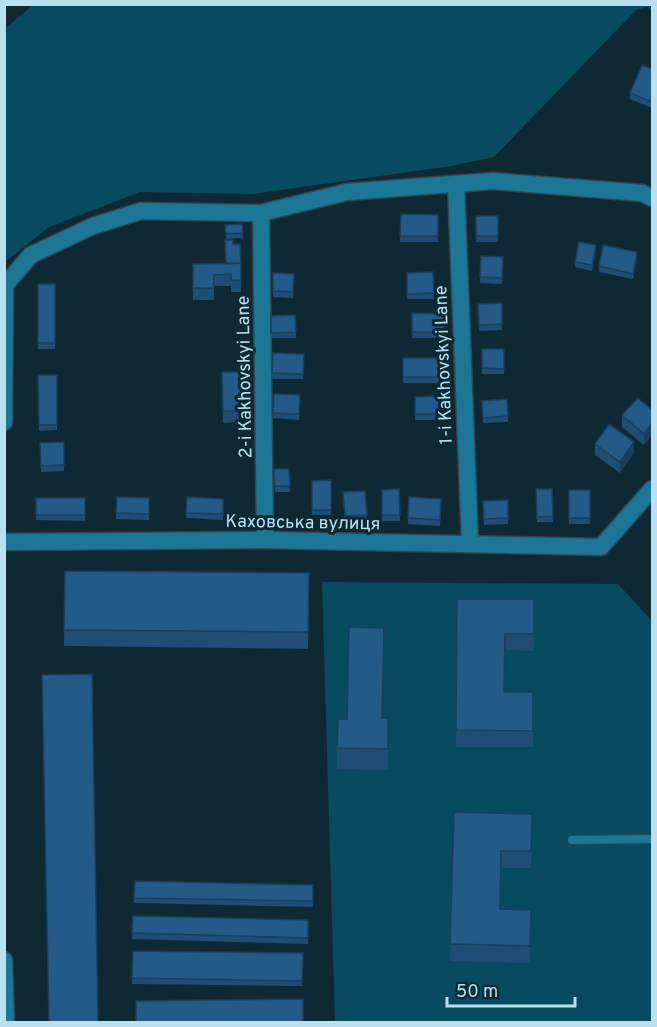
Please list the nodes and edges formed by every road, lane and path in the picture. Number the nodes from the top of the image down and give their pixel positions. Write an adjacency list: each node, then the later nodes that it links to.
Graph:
1 (456, 184): 2 (street); 3 (street); 9 (street, 1-i Kakhovskyi Lane)
2 (652, 198)
3 (261, 213): 4 (street); 7 (street, 2-i Kakhovskyi Lane)
4 (5, 285): 5 (street)
5 (4, 422)
6 (652, 489): 9 (street, Каховська вулиця)
7 (265, 540): 8 (street, Каховська вулиця); 9 (street, Каховська вулиця)
8 (4, 542)
9 (470, 544)
10 (652, 839): 11 (lane)
11 (572, 840)
12 (4, 960): 13 (street)
13 (6, 1023)

